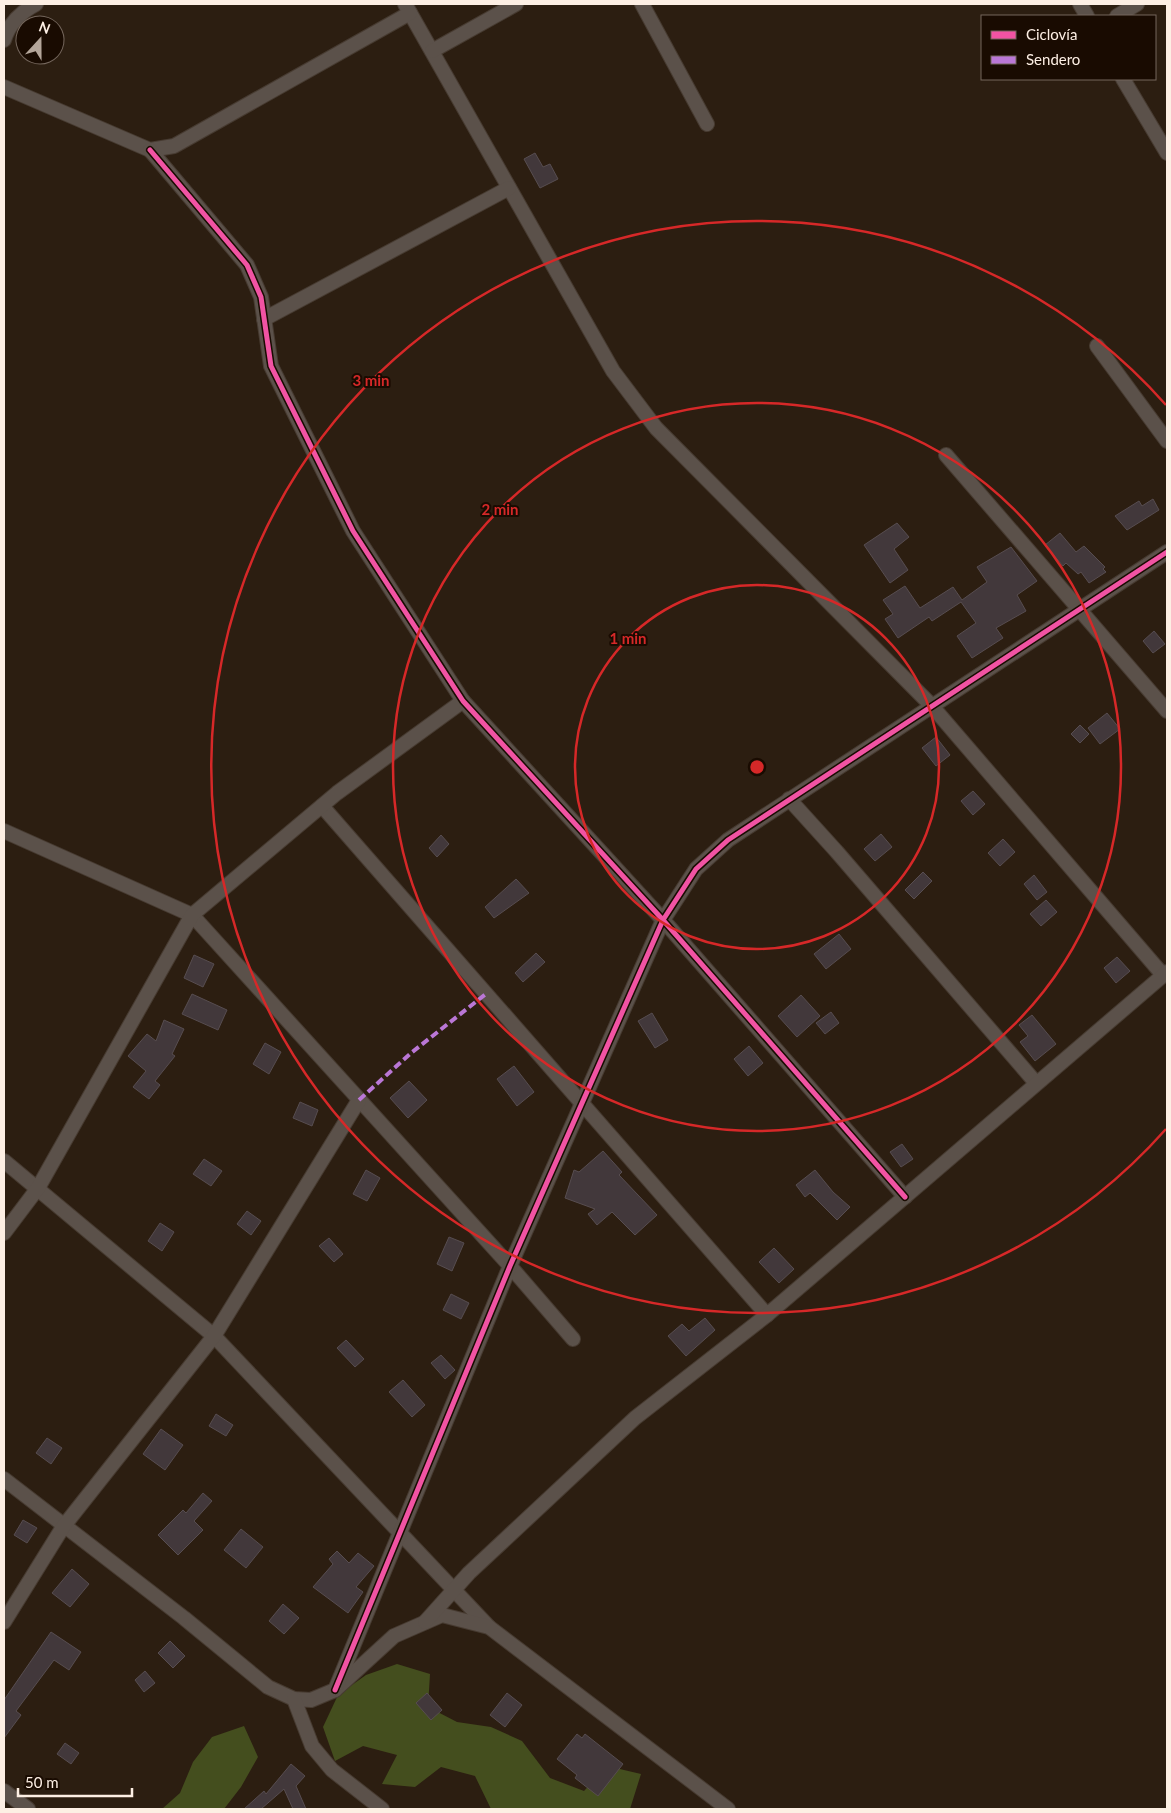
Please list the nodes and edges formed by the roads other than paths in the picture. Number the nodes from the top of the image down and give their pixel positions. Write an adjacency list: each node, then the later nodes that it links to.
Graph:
1 (36, 4): 7 (street)
2 (516, 4): 8 (street)
3 (642, 4): 11 (street)
4 (1137, 4): 6 (street)
5 (408, 8): 8 (street); 12 (street)
6 (1119, 15)
7 (4, 40)
8 (432, 51): 14 (street)
9 (1124, 80): 13 (street)
10 (4, 87): 12 (street)
11 (707, 124)
12 (150, 150): 15 (street)
13 (1167, 153)
14 (509, 188): 15 (street); 22 (street)
15 (264, 319): 21 (street)
16 (1097, 346): 17 (street)
17 (1167, 441)
18 (946, 455): 20 (street)
19 (1167, 552): 20 (street)
20 (1078, 610): 22 (street); 23 (street)
21 (464, 701): 25 (street); 28 (street)
22 (931, 705): 24 (street); 29 (street)
23 (1167, 711)
24 (789, 799): 28 (street); 30 (street)
25 (322, 806): 27 (street); 32 (street)
26 (4, 831): 27 (street)
27 (192, 915): 31 (street); 34 (street)
28 (663, 920): 32 (street); 35 (street)
29 (1165, 973): 30 (street)
30 (1036, 1083): 35 (street)
31 (359, 1100): 37 (street); 39 (street)
32 (583, 1102): 37 (street); 38 (street)
33 (4, 1161): 34 (street)
34 (38, 1188): 36 (street); 39 (street)
35 (905, 1197): 38 (street)
36 (4, 1233)
37 (510, 1266): 40 (street); 43 (street)
38 (767, 1315): 44 (street)
39 (214, 1336): 42 (street); 43 (street)
40 (573, 1339)
41 (4, 1479): 42 (street)
42 (63, 1527): 45 (street); 49 (street)
43 (399, 1533): 44 (street); 48 (street)
44 (454, 1590): 46 (street); 47 (street)
45 (4, 1622)
46 (425, 1622): 47 (street); 48 (street)
47 (489, 1627): 53 (street)
48 (335, 1690): 49 (street)
49 (294, 1699): 52 (street)
50 (4, 1791): 51 (street)
51 (28, 1809)
52 (382, 1809)
53 (728, 1809)

